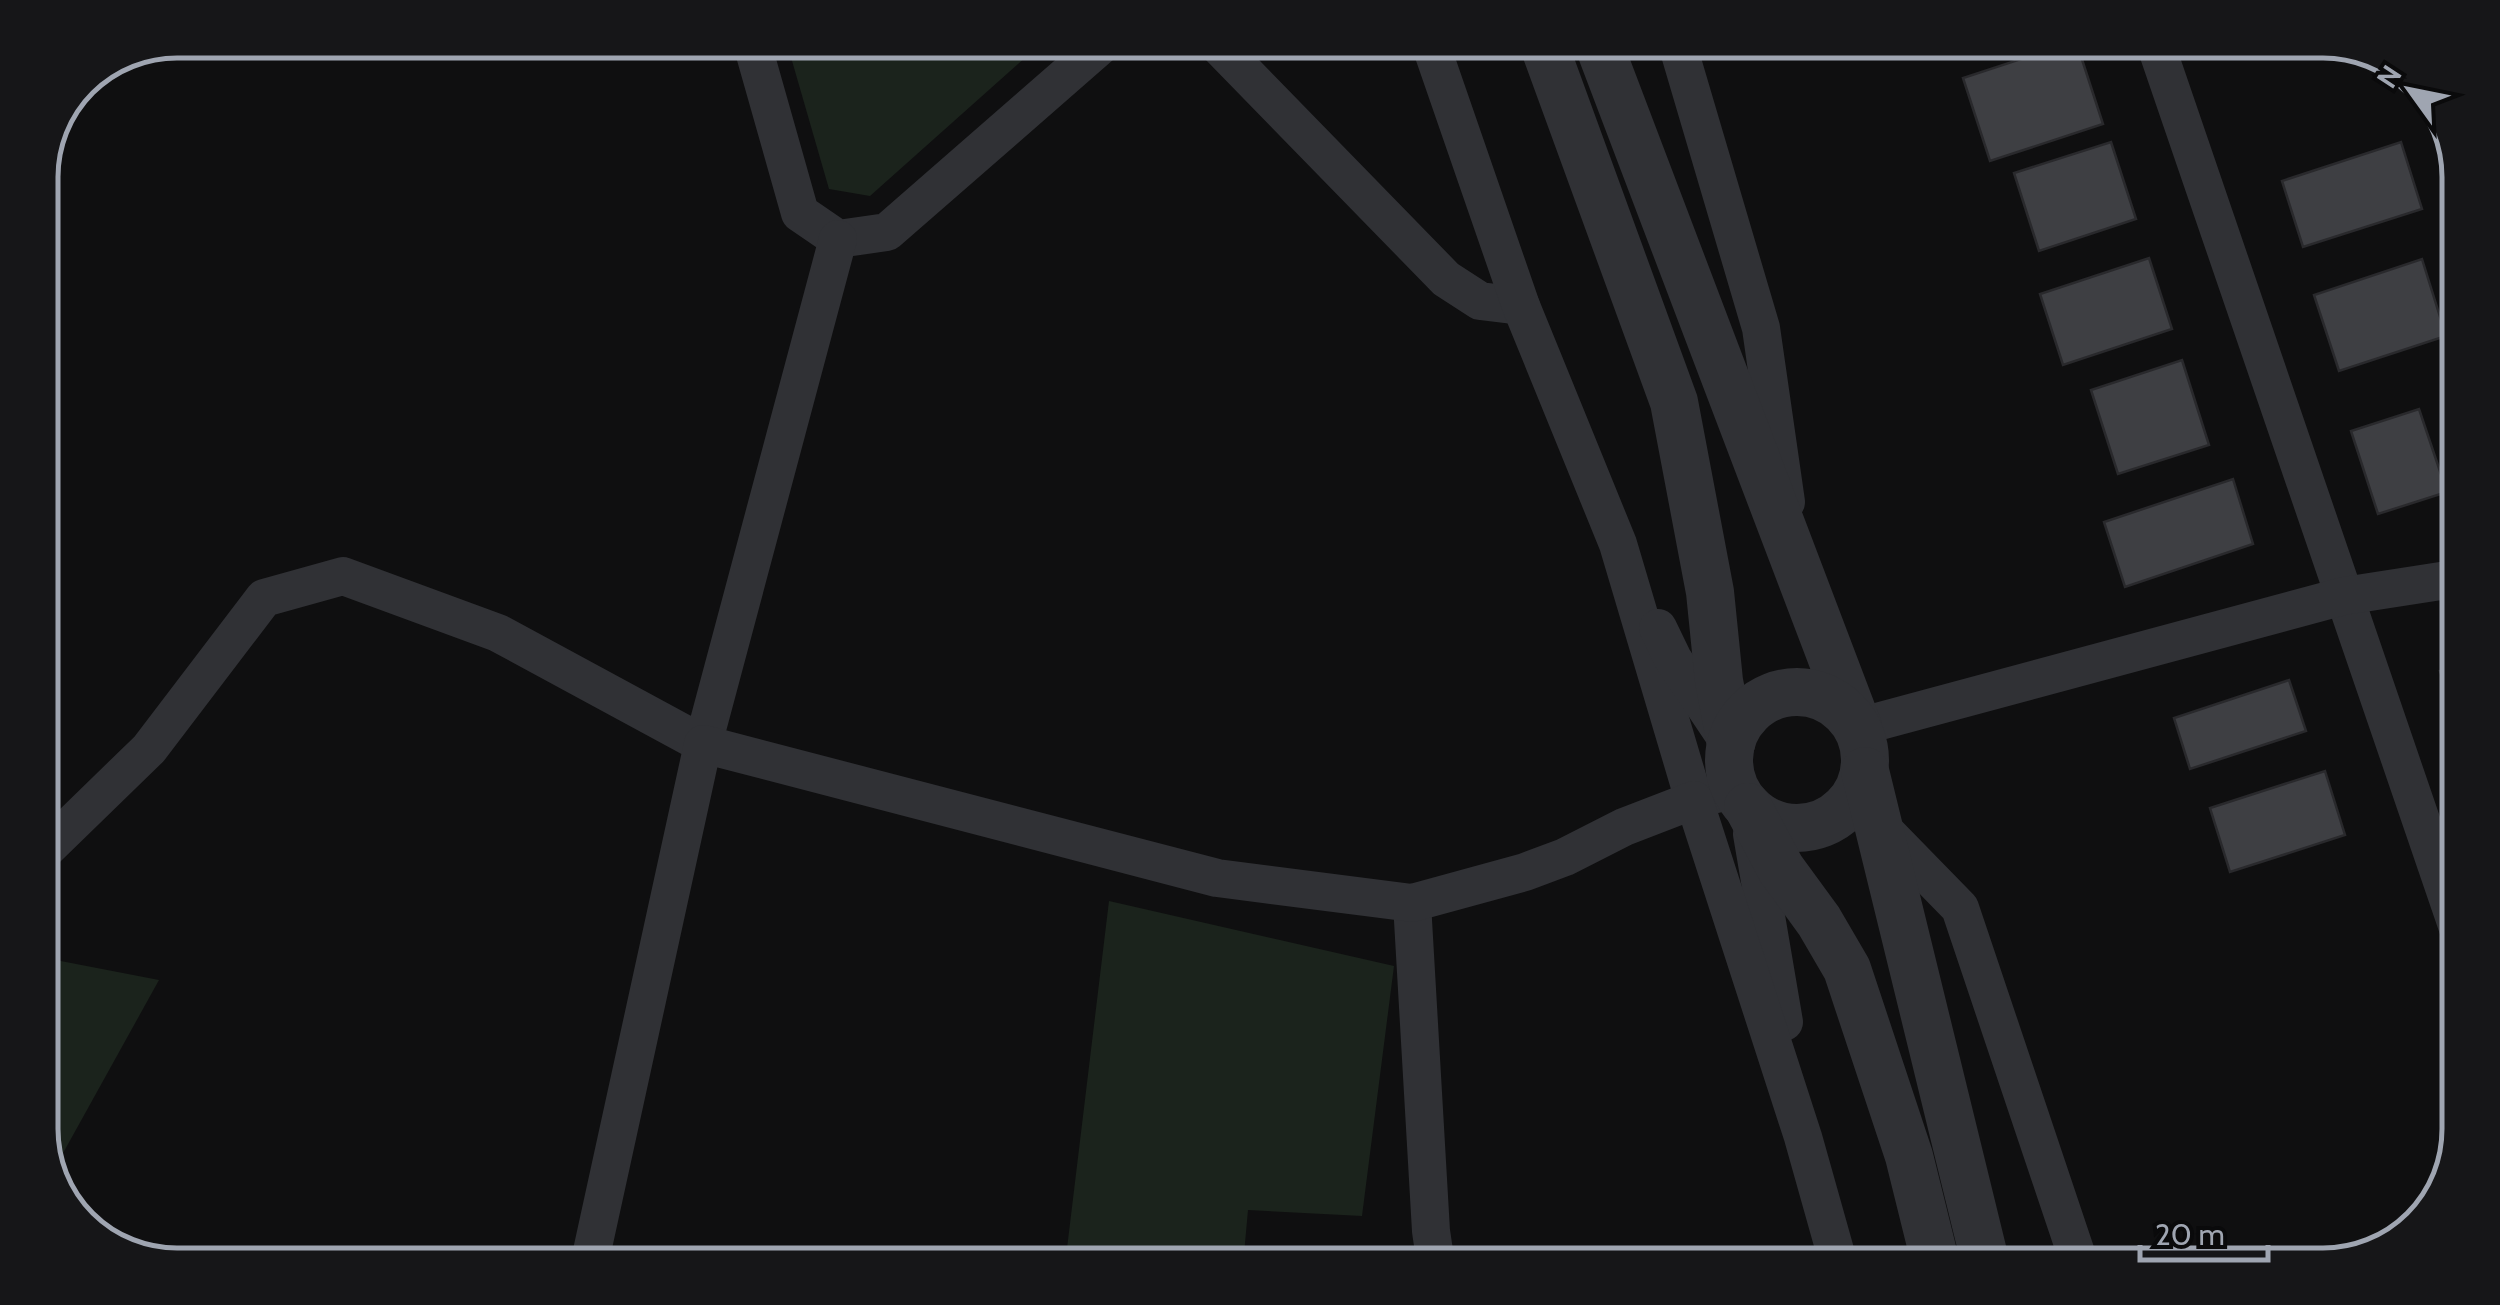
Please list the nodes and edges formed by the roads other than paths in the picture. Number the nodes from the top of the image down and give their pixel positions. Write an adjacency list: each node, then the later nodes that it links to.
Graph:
1 (756, 57): 9 (street)
2 (1087, 57): 9 (street)
3 (1230, 57): 10 (street)
4 (1435, 57): 10 (street)
5 (1548, 57): 17 (street)
6 (1604, 57): 12 (street)
7 (1681, 57): 12 (street)
8 (2160, 57): 14 (street)
9 (838, 238): 15 (street)
10 (1521, 306): 11 (street)
11 (1618, 544): 17 (street); 17 (street)
12 (1794, 559): 16 (street)
13 (2442, 581): 14 (street)
14 (2344, 596): 16 (street); 20 (street)
15 (704, 744): 19 (street); 21 (street); 23 (street)
16 (1861, 749): 17 (street); 17 (street); 18 (street)
17 (1727, 785): 21 (street); 22 (street); 22 (street); 26 (street)
18 (1878, 824): 27 (street); 28 (street)
19 (58, 838)
20 (2442, 882)
21 (1412, 903): 24 (street)
22 (1803, 1137): 25 (street)
23 (593, 1248)
24 (1435, 1248)
25 (1833, 1248)
26 (1932, 1248)
27 (1982, 1248)
28 (2074, 1248)

